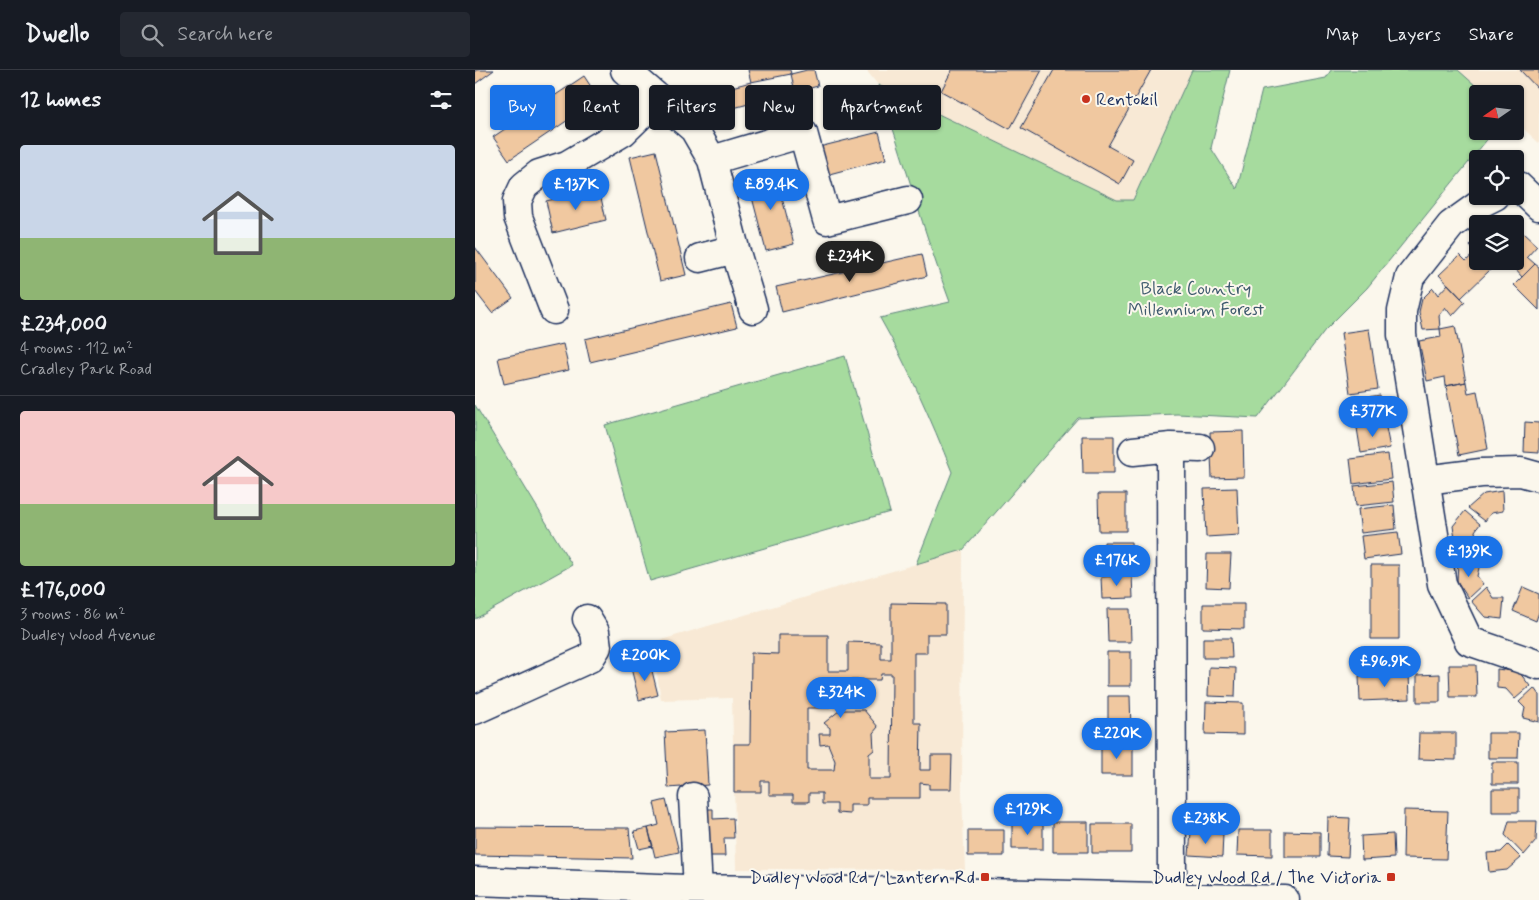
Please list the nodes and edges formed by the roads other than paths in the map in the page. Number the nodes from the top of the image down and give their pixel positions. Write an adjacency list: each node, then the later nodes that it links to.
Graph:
1 (625, 70): 2 (street)
2 (649, 91)
3 (649, 106): 15 (street)
4 (694, 130): 7 (street)
5 (790, 130): 6 (street)
6 (794, 136): 7 (street); 9 (street)
7 (712, 160): 12 (street)
8 (1524, 192): 11 (street)
9 (908, 200)
10 (1479, 205): 20 (street)
11 (1539, 206)
12 (735, 249): 13 (street); 14 (street)
13 (700, 258)
14 (753, 309)
15 (554, 310)
16 (1171, 446): 17 (street); 18 (street); 28 (street)
17 (1200, 448)
18 (1133, 451)
19 (1539, 477): 20 (street)
20 (1425, 480): 22 (street)
21 (587, 619): 23 (street)
22 (1539, 665)
23 (475, 710)
24 (693, 797): 26 (street)
25 (475, 881): 26 (street)
26 (690, 893): 27 (street)
27 (940, 896): 28 (street)
28 (1172, 898): 29 (street)
29 (1285, 900)

